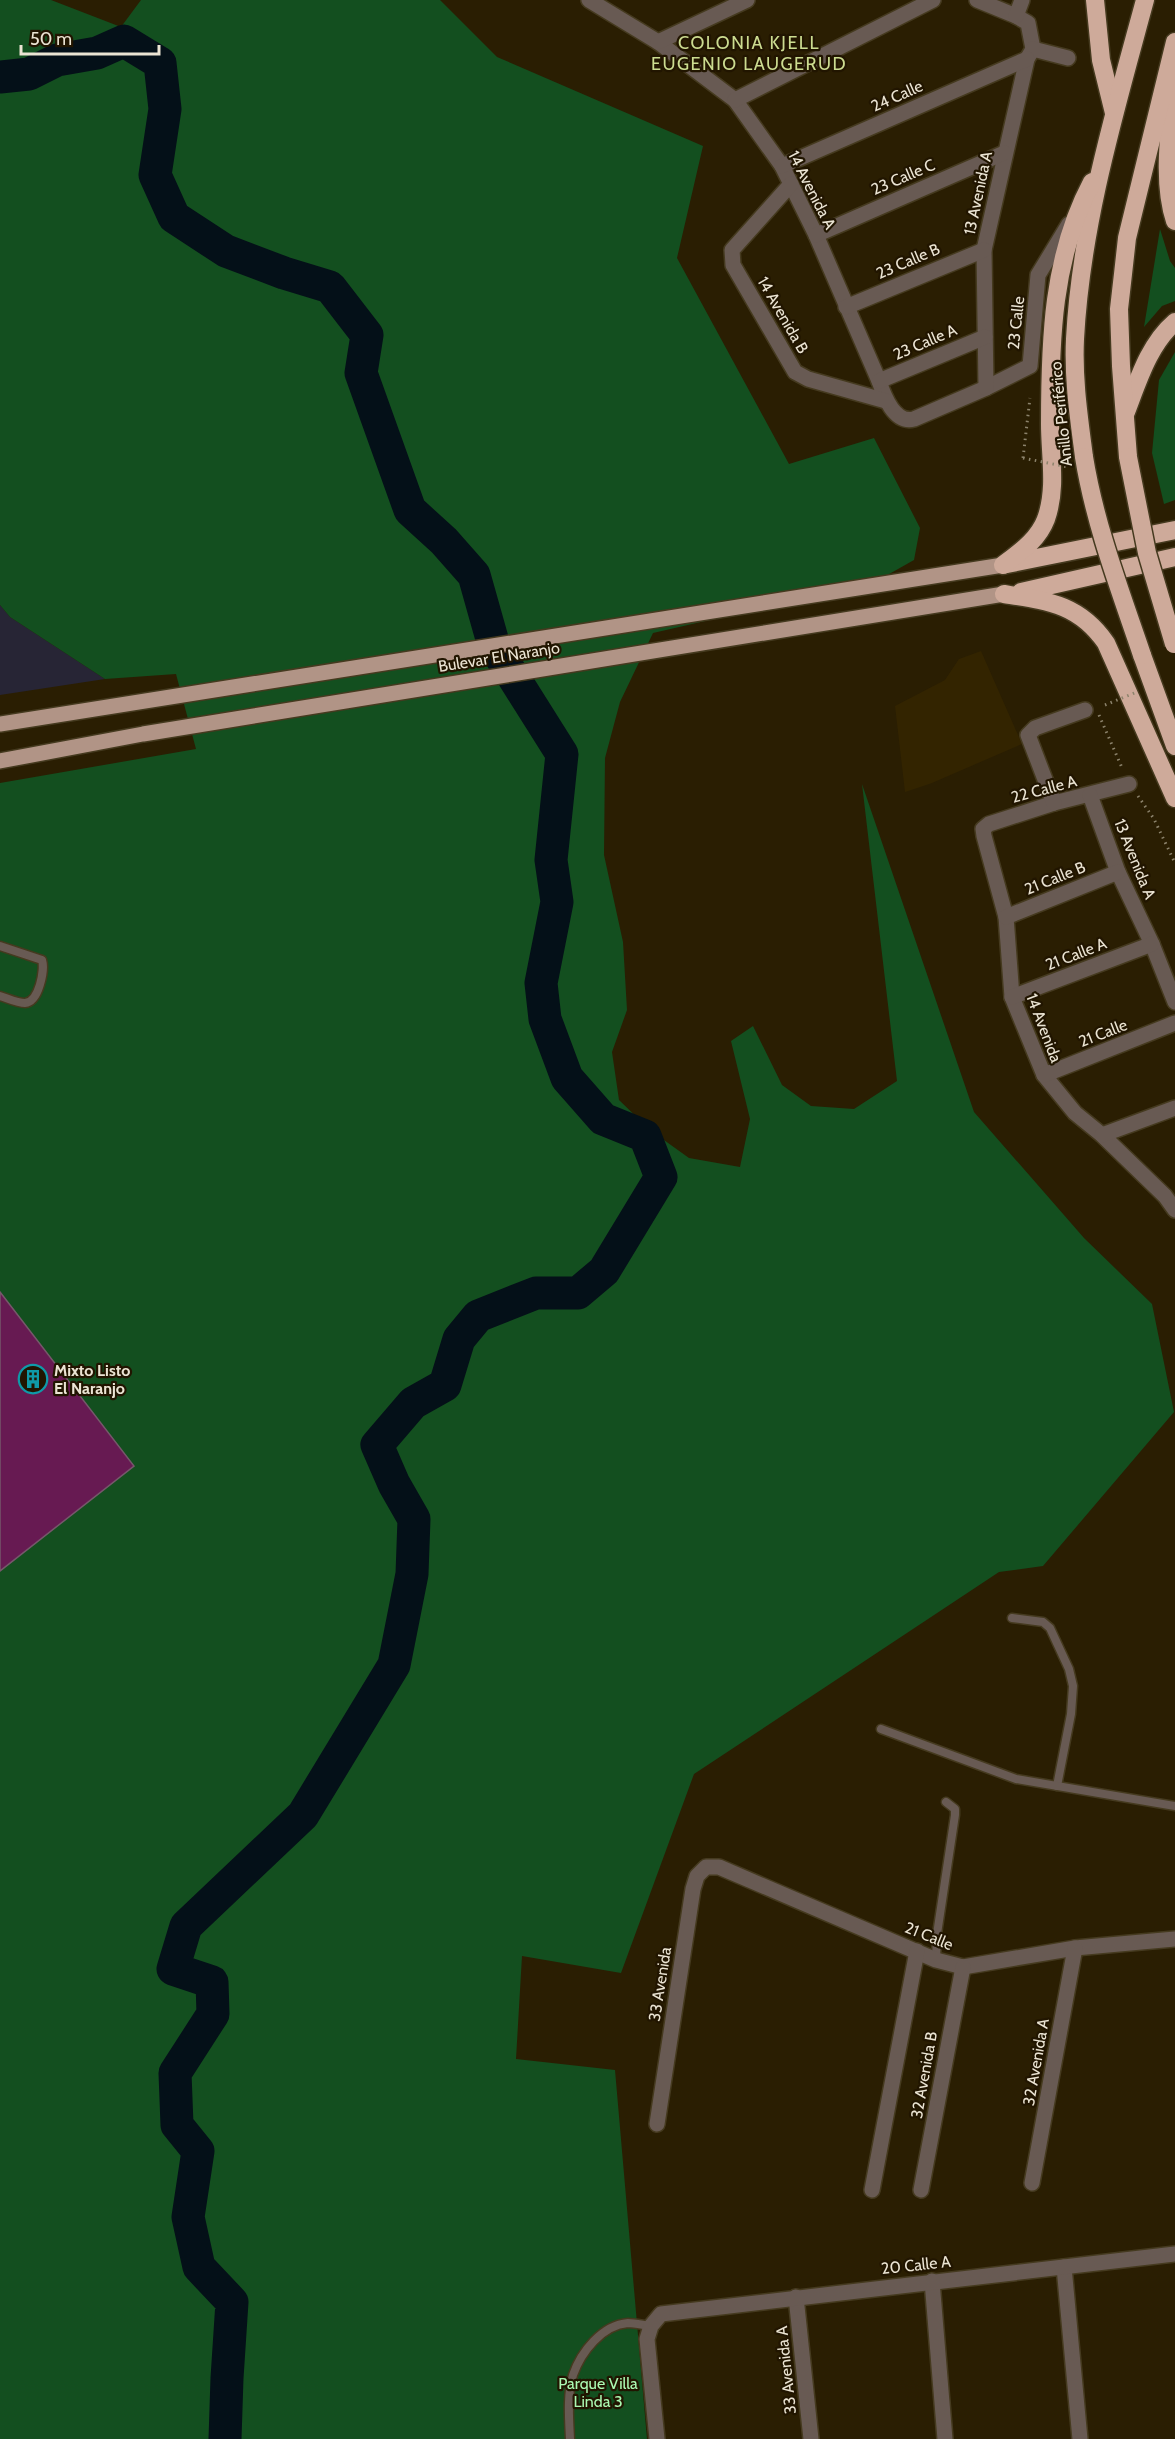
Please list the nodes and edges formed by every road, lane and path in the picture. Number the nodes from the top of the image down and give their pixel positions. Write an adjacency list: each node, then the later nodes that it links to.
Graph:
1 (589, 0): 9 (street, 14 Avenida A)
2 (747, 0): 9 (street)
3 (933, 0): 14 (street)
4 (977, 0): 8 (street)
5 (1022, 0): 8 (street)
6 (1095, 0): 15 (highway)
7 (1145, 0): 15 (highway, Anillo Periférico)
8 (1016, 16): 11 (street, 13 Avenida A)
9 (658, 42): 14 (street, 14 Avenida A)
10 (1175, 42): 33 (highway)
11 (1030, 54): 12 (street); 16 (street, 13 Avenida A); 18 (street, 24 Calle)
12 (1068, 58)
13 (1175, 63): 19 (highway)
14 (735, 100): 18 (street, 14 Avenida A)
15 (1114, 114): 17 (highway, Anillo Periférico)
16 (1004, 153): 24 (street, 23 Calle C); 25 (street, 13 Avenida A)
17 (1104, 160): 22 (highway); 35 (highway, Anillo Periférico, bridge)
18 (782, 166): 20 (street, 14 Avenida A)
19 (1168, 176): 21 (highway); 23 (highway)
20 (791, 184): 24 (street, 14 Avenida A); 32 (street, 14 Avenida B)
21 (1175, 195)
22 (1081, 203): 29 (street, 23 Calle); 38 (highway)
23 (1175, 221)
24 (816, 235): 26 (street, 14 Avenida A)
25 (984, 249): 26 (street, 23 Calle B); 28 (street, 13 Avenida A)
26 (846, 307): 30 (street, 14 Avenida A)
27 (1175, 322): 33 (highway)
28 (985, 337): 30 (street, 23 Calle A); 31 (street, 13 Avenida A)
29 (1030, 366): 31 (street, 23 Calle); 35 (path, bridge)
30 (879, 381): 32 (street, 14 Avenida A)
31 (986, 388): 34 (street, 23 Calle)
32 (886, 400): 34 (street, 14 Avenida A)
33 (1124, 417): 40 (highway, bridge)
34 (914, 419)
35 (1088, 482): 45 (highway, Anillo Periférico, bridge)
36 (1175, 530): 38 (highway)
37 (1175, 557): 39 (highway)
38 (1003, 565): 44 (main road, Bulevar El Naranjo)
39 (1004, 594): 46 (main road, Bulevar El Naranjo); 49 (highway)
40 (1174, 645)
41 (1137, 692): 42 (path, bridge)
42 (1105, 705)
43 (1085, 710): 50 (street)
44 (0, 724)
45 (1175, 746)
46 (0, 761)
47 (1129, 783): 48 (street, 22 Calle A)
48 (1090, 795): 50 (street, 22 Calle A); 52 (street, 13 Avenida A)
49 (1175, 798)
50 (1054, 804): 51 (street, 22 Calle A)
51 (986, 843): 53 (street, 14 Avenida)
52 (1118, 872): 53 (street, 21 Calle B); 54 (street, 13 Avenida A)
53 (1005, 917): 57 (street, 14 Avenida)
54 (1152, 944): 57 (street, 21 Calle A); 58 (street, 13 Avenida A)
55 (0, 946): 56 (lane)
56 (0, 996)
57 (1012, 997): 60 (street, 14 Avenida)
58 (1175, 1002)
59 (1175, 1023): 60 (street, 21 Calle)
60 (1044, 1075): 62 (street, 14 Avenida)
61 (1175, 1108): 62 (street)
62 (1102, 1135): 63 (street, 14 Avenida)
63 (1170, 1194): 64 (street, 14 Avenida)
64 (1175, 1210)
65 (1012, 1618): 67 (lane)
66 (881, 1730): 67 (lane)
67 (1057, 1786): 69 (lane)
68 (946, 1802): 74 (lane)
69 (1175, 1806)
70 (719, 1867): 73 (street, 21 Calle); 76 (street, 33 Avenida)
71 (1175, 1939): 72 (street, 21 Calle)
72 (1075, 1948): 75 (street, 21 Calle); 77 (street, 32 Avenida A)
73 (917, 1951): 74 (street, 21 Calle); 78 (street)
74 (936, 1960): 75 (street, 21 Calle)
75 (963, 1967): 79 (street, 32 Avenida B)
76 (657, 2124)
77 (1032, 2183)
78 (872, 2190)
79 (921, 2190)
80 (1175, 2254): 81 (street, 20 Calle A)
81 (1064, 2267): 82 (street, 20 Calle A); 89 (street)
82 (932, 2281): 83 (street, 20 Calle A); 88 (street)
83 (796, 2297): 84 (street, 20 Calle A); 87 (street, 33 Avenida A)
84 (656, 2320): 85 (lane); 86 (street)
85 (570, 2439)
86 (657, 2439)
87 (811, 2439)
88 (945, 2439)
89 (1080, 2439)

